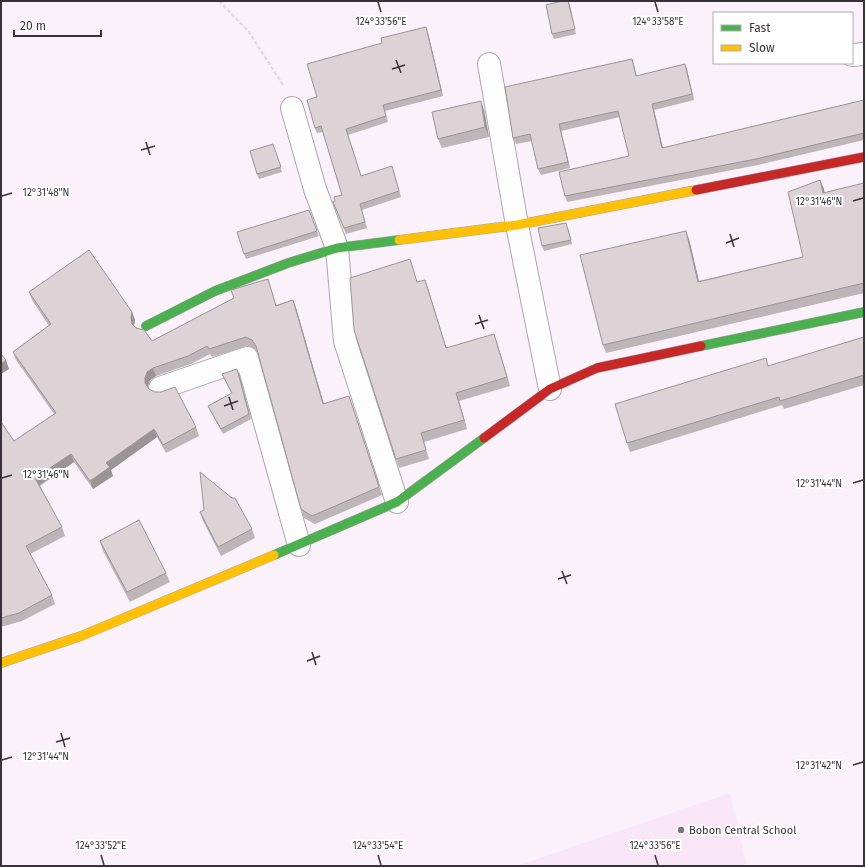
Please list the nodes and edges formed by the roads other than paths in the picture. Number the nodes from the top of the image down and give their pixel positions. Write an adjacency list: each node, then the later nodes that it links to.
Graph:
1 (864, 54): 2 (street)
2 (853, 55)
3 (489, 64): 6 (street)
4 (292, 108): 7 (street)
5 (864, 157): 6 (street)
6 (517, 226): 7 (street); 11 (street)
7 (337, 248): 9 (street); 12 (street)
8 (864, 312): 11 (street)
9 (146, 326)
10 (160, 388): 13 (street)
11 (550, 389): 12 (street)
12 (397, 502): 13 (street)
13 (299, 545): 14 (street)
14 (1, 662)

